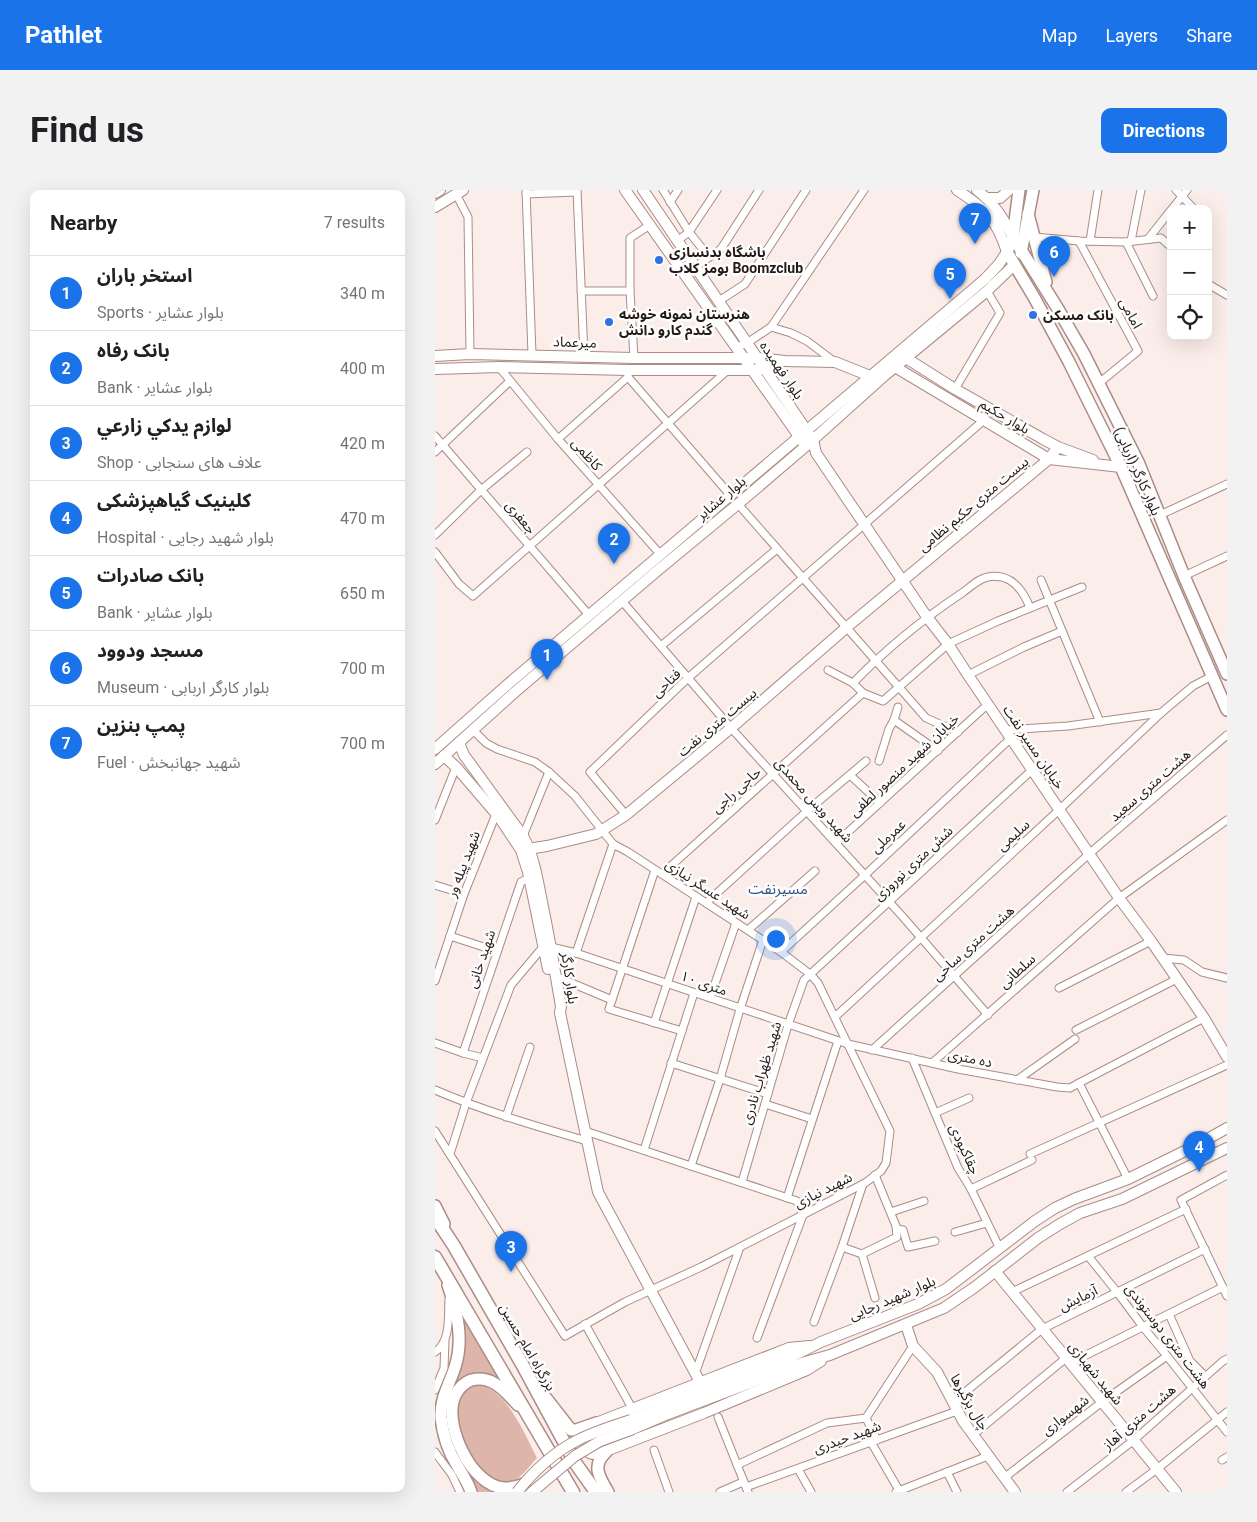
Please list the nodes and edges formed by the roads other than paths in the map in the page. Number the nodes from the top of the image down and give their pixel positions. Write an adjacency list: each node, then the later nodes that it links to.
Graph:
1 (440, 190): 21 (street)
2 (625, 190): 30 (street, بلوار فهمیده)
3 (643, 190): 35 (street, بلوار فهمیده)
4 (663, 190): 24 (street)
5 (678, 190): 24 (street)
6 (717, 190): 31 (street)
7 (759, 190): 42 (street)
8 (806, 190): 52 (street)
9 (864, 190): 53 (street)
10 (957, 190): 40 (street)
11 (977, 190): 23 (street)
12 (1009, 190): 23 (street)
13 (1019, 190): 32 (main road)
14 (1033, 190): 28 (main road)
15 (1098, 190): 37 (street)
16 (1141, 190): 38 (street)
17 (1176, 190): 22 (street)
18 (577, 191): 20 (street); 46 (street)
19 (460, 192): 27 (street); 56 (street)
20 (526, 192): 57 (street)
21 (435, 193)
22 (1185, 193): 25 (street); 26 (street)
23 (987, 198): 32 (street)
24 (670, 202): 31 (street)
25 (1175, 205)
26 (1192, 205)
27 (435, 207)
28 (1028, 214): 33 (main road); 41 (main road)
29 (1167, 215): 34 (street)
30 (649, 225): 47 (street); 55 (street, بلوار فهمیده)
31 (689, 232): 35 (street); 42 (street)
32 (1013, 237): 40 (main road); 41 (main road)
33 (1034, 237): 36 (street); 49 (main road)
34 (1148, 239): 38 (street); 39 (street)
35 (677, 241): 44 (street, بلوار فهمیده)
36 (1079, 241): 37 (street); 79 (street, امامی)
37 (1090, 241): 38 (street)
38 (1128, 241): 51 (street)
39 (1167, 244)
40 (1007, 252): 43 (main road, بلوار کارگر (اربابی)); 77 (street, بلوار عشایر)
41 (1022, 252): 43 (main road, بلوار عشایر); 49 (main road)
42 (709, 257): 44 (street)
43 (1014, 265): 48 (street, بلوار عشایر); 68 (main road, بلوار کارگر (اربابی))
44 (695, 267): 52 (street, بلوار فهمیده)
45 (1212, 286): 50 (street)
46 (581, 291): 47 (street); 60 (street)
47 (630, 291): 61 (street)
48 (987, 291): 65 (street, بلوار عشایر); 80 (street)
49 (1049, 294): 58 (main road)
50 (1227, 295)
51 (1153, 296)
52 (719, 301): 54 (street, بلوار فهمیده)
53 (771, 327): 54 (street); 67 (street)
54 (747, 343): 55 (street); 64 (street, بلوار فهمیده)
55 (737, 347): 63 (street, بلوار فهمیده)
56 (470, 354): 57 (street, میرعماد); 59 (street, میرعماد)
57 (532, 354): 60 (street, میرعماد)
58 (1084, 354): 68 (main road); 79 (main road)
59 (435, 356)
60 (584, 356): 61 (street, میرعماد)
61 (634, 358): 62 (street, میرعماد)
62 (648, 358): 63 (street, میرعماد); 73 (street)
63 (744, 358): 64 (street, میرعماد); 75 (street, بلوار فهمیده)
64 (758, 358): 66 (street, میرعماد); 72 (street, بلوار فهمیده)
65 (906, 358): 70 (street, بلوار عشایر); 80 (street, بلوار حکیم)
66 (785, 361): 67 (street, میرعماد); 72 (street, میرعماد)
67 (835, 362): 77 (street)
68 (1069, 362): 93 (main road, بلوار کارگر (اربابی))
69 (499, 367): 71 (street, میرعماد); 76 (street, میرعماد); 78 (street, کاظمی)
70 (895, 367): 81 (street, بلوار حکیم); 86 (street, بلوار عشایر)
71 (435, 369)
72 (765, 369): 75 (street, میرعماد); 83 (street, بلوار فهمیده)
73 (649, 370): 74 (street, میرعماد); 76 (street, میرعماد)
74 (730, 370): 75 (street, میرعماد); 82 (street)
75 (753, 370): 83 (street, بلوار فهمیده)
76 (628, 373): 82 (street); 85 (street)
77 (870, 376): 83 (street, بلوار عشایر)
78 (510, 381): 85 (street, کاظمی); 87 (street)
79 (1098, 384): 100 (main road)
80 (955, 389): 88 (street, بلوار حکیم)
81 (984, 420): 91 (street, بلوار حکیم); 101 (street, فتاحی)
82 (668, 424): 95 (street); 98 (street)
83 (803, 434): 86 (street, خیابان مسیر نفت); 98 (street, بلوار عشایر)
84 (435, 436): 87 (street, جعفری)
85 (558, 439): 95 (street, کاظمی)
86 (809, 443): 99 (street, بلوار عشایر); 101 (street, خیابان مسیر نفت)
87 (443, 445): 89 (street); 96 (street, جعفری)
88 (1058, 446): 91 (street, بیست متری حکیم نظامی); 92 (street, بلوار حکیم)
89 (435, 452)
90 (527, 452): 96 (street)
91 (1049, 459): 92 (street, بلوار حکیم); 111 (street, بیست متری حکیم نظامی)
92 (1108, 465): 93 (street, بلوار حکیم)
93 (1121, 467): 127 (main road, بلوار کارگر (اربابی))
94 (1225, 484): 97 (street); 100 (street)
95 (598, 485): 103 (street); 106 (street, کاظمی)
96 (481, 490): 102 (street); 103 (street, جعفری)
97 (1227, 494)
98 (731, 496): 106 (street, بلوار عشایر)
99 (738, 504): 104 (street); 114 (street, بلوار عشایر)
100 (1160, 515): 108 (main road)
101 (864, 524): 109 (street, فتاحی); 111 (street, خیابان مسیر نفت)
102 (435, 535)
103 (529, 546): 105 (street); 116 (street, جعفری)
104 (777, 549): 109 (street); 121 (street)
105 (435, 552)
106 (660, 554): 116 (street, بلوار عشایر)
107 (1227, 556): 108 (street)
108 (1184, 576): 122 (main road)
109 (803, 577): 118 (street); 128 (street, فتاحی)
110 (1041, 580): 113 (street)
111 (903, 581): 117 (street, خیابان مسیر نفت); 118 (street, بیست متری نفت)
112 (1082, 587): 113 (street)
113 (1049, 600): 115 (street); 119 (street)
114 (622, 601): 121 (street, شهید ویس محمدی); 139 (street, بلوار عشایر)
115 (1030, 608): 117 (street); 120 (street)
116 (589, 615): 144 (street, بلوار عشایر)
117 (927, 617): 120 (street, خیابان مسیر نفت); 123 (street)
118 (847, 627): 123 (street); 138 (street, بیست متری نفت)
119 (1062, 631): 126 (street); 137 (street)
120 (948, 644): 126 (street, خیابان مسیر نفت); 130 (street)
121 (661, 646): 128 (street, شهید ویس محمدی)
122 (1222, 653): 125 (main road)
123 (875, 660): 129 (street); 130 (street)
124 (828, 670): 129 (street)
125 (1227, 674)
126 (968, 675): 132 (street, خیابان مسیر نفت)
127 (1212, 676): 134 (main road, بلوار کارگر (اربابی)); 135 (street, سلیمی)
128 (688, 678): 138 (street, شهید ویس محمدی); 161 (street, فتاحی)
129 (853, 683): 131 (street)
130 (898, 688): 131 (street); 140 (street)
131 (863, 693): 155 (street, حاجی راجی)
132 (988, 704): 140 (street, خیابان شهید منصور لطفی); 141 (street, خیابان مسیر نفت)
133 (898, 707): 136 (street)
134 (1227, 710)
135 (1161, 713): 137 (street); 158 (street, سلیمی)
136 (893, 720): 147 (street); 150 (street)
137 (1100, 722): 141 (street)
138 (731, 728): 155 (street, شهید ویس محمدی); 161 (street, بیست متری نفت)
139 (473, 730): 145 (street, بلوار عشایر); 154 (street, شهید عسگر نیازی)
140 (958, 732): 147 (street, خیابان شهید منصور لطفی)
141 (1008, 734): 153 (street, خیابان مسیر نفت); 173 (street, عمرملی)
142 (1227, 735): 169 (street, هشت متری سعید)
143 (435, 738): 144 (street)
144 (447, 738): 146 (street, بلوار عشایر)
145 (459, 743): 148 (street, بلوار عشایر); 165 (street, بلوار کارگر)
146 (435, 748)
147 (938, 751): 157 (street, خیابان شهید منصور لطفی)
148 (444, 756): 151 (street, بلوار عشایر); 152 (street, بلوار کارگر)
149 (867, 761): 156 (street)
150 (879, 761)
151 (435, 764)
152 (456, 767): 160 (street, بلوار کارگر); 162 (street)
153 (1032, 770): 158 (street, خیابان مسیر نفت); 179 (street, شش متری نوروزی)
154 (549, 772): 164 (street, شهید عسگر نیازی); 165 (street)
155 (773, 774): 159 (street, شهید ویس محمدی); 172 (street, حاجی راجی)
156 (850, 775): 157 (street); 159 (street)
157 (880, 803): 167 (street, خیابان شهید منصور لطفی)
158 (1059, 810): 169 (street, خیابان مسیر نفت); 184 (street, سلیمی)
159 (807, 811): 167 (street, شهید ویس محمدی); 180 (street)
160 (495, 814): 168 (street, بلوار کارگر); 176 (street, شهید پیله ور)
161 (626, 815): 164 (street, بیست متری نفت)
162 (435, 820)
163 (1227, 820): 178 (street, سلطانی)
164 (602, 830): 166 (street, شهید عسگر نیازی); 168 (street, بیست متری نفت)
165 (523, 836): 168 (street, بلوار کارگر)
166 (613, 844): 170 (street, شهید عسگر نیازی); 190 (street)
167 (836, 844): 173 (street, شهید ویس محمدی)
168 (525, 848): 174 (street, بلوار کارگر); 187 (street, بلوار کارگر)
169 (1089, 854): 178 (street, خیابان مسیر نفت); 196 (street, هشت متری ساحی)
170 (655, 870): 172 (street, شهید عسگر نیازی); 192 (street)
171 (815, 871): 182 (street)
172 (662, 874): 177 (street, شهید عسگر نیازی)
173 (865, 875): 179 (street, شهید ویس محمدی); 189 (street, عمرملی)
174 (529, 878): 187 (street, بلوار کارگر); 188 (street, شهید خانی)
175 (435, 885): 176 (street)
176 (464, 894): 183 (street, شهید پیله ور)
177 (696, 897): 180 (street, شهید عسگر نیازی); 199 (street)
178 (1119, 898): 186 (street, خیابان مسیر نفت); 206 (street, سلطانی)
179 (889, 901): 184 (street, شهید ویس محمدی); 193 (street, شش متری نوروزی)
180 (706, 903): 181 (street, شهید عسگر نیازی)
181 (736, 923): 182 (street, شهید عسگر نیازی); 202 (street)
182 (748, 930): 185 (street, شهید عسگر نیازی)
183 (450, 936): 188 (street); 194 (street, شهید پیله ور)
184 (921, 937): 196 (street, شهید ویس محمدی); 207 (street, سلیمی)
185 (763, 940): 189 (street, شهید عسگر نیازی); 204 (street)
186 (1151, 941): 191 (street, خیابان مسیر نفت); 200 (street)
187 (547, 947): 190 (street, ۱۰ متری); 195 (street, بلوار کارگر); 205 (street, بلوار کارگر); 221 (street)
188 (497, 951): 219 (street, شهید خانی)
189 (781, 952): 193 (street, شهید عسگر نیازی)
190 (576, 953): 192 (street, ۱۰ متری)
191 (1163, 958): 197 (street); 198 (street, خیابان مسیر نفت)
192 (622, 968): 199 (street, ۱۰ متری); 203 (street)
193 (810, 974): 207 (street, شهید عسگر نیازی); 210 (street, شهید ظهراب نادری)
194 (436, 975)
195 (555, 976): 203 (street); 205 (street, بلوار کارگر)
196 (955, 977): 206 (street, شهید ویس محمدی); 218 (street, هشت متری ساحی)
197 (1227, 978)
198 (1177, 979): 208 (street, خیابان مسیر نفت); 211 (street)
199 (666, 984): 201 (street, ۱۰ متری); 209 (street)
200 (1059, 988)
201 (694, 993): 202 (street, ۱۰ متری); 212 (street)
202 (711, 998): 204 (street, ۱۰ متری)
203 (612, 1000): 209 (street)
204 (741, 1009): 210 (street, ۱۰ متری); 226 (street)
205 (560, 1013): 240 (street)
206 (987, 1015): 224 (street, سلطانی)
207 (835, 1017): 216 (street, شهید عسگر نیازی)
208 (1204, 1018): 220 (street, خیابان مسیر نفت); 228 (street, ده متری)
209 (653, 1023): 212 (street)
210 (789, 1025): 214 (street, ۱۰ متری); 230 (street, شهید ظهراب نادری)
211 (1076, 1030)
212 (682, 1031): 223 (street)
213 (1075, 1039): 227 (street)
214 (838, 1041): 216 (street, ۱۰ متری); 236 (street)
215 (435, 1043): 219 (street)
216 (848, 1044): 218 (street, ده متری); 246 (street, شهید نیازی)
217 (530, 1047): 235 (street)
218 (872, 1050): 222 (street, ده متری)
219 (463, 1053): 221 (street)
220 (1227, 1057)
221 (483, 1058): 232 (street)
222 (912, 1058): 224 (street, ده متری); 234 (street, چقاکبودی)
223 (671, 1063): 226 (street); 242 (street)
224 (932, 1063): 227 (street, ده متری)
225 (1227, 1065): 237 (street)
226 (720, 1079): 230 (street); 244 (street)
227 (1017, 1080): 228 (street, ده متری)
228 (1081, 1086): 237 (street)
229 (435, 1090): 232 (street)
230 (768, 1094): 233 (street, شهید ظهراب نادری)
231 (969, 1098): 234 (street)
232 (466, 1103): 235 (street); 243 (street)
233 (765, 1104): 236 (street); 248 (street, شهید ظهراب نادری)
234 (935, 1113): 250 (street, چقاکبودی)
235 (506, 1117): 240 (street)
236 (812, 1119): 252 (street)
237 (1099, 1124): 247 (street); 250 (street)
238 (1227, 1128): 247 (street, بلوار شهید رجایی)
239 (435, 1131): 243 (street)
240 (586, 1136): 242 (street); 276 (street)
241 (1227, 1148): 257 (street)
242 (644, 1150): 244 (street)
243 (450, 1154): 283 (street, شهید نیازی)
244 (691, 1166): 248 (street)
245 (1227, 1174): 255 (street)
246 (875, 1175): 249 (street, شهید نیازی); 256 (street)
247 (1128, 1179): 251 (street, بلوار شهید رجایی)
248 (742, 1182): 252 (street)
249 (863, 1184): 258 (street, شهید نیازی); 266 (street)
250 (971, 1189): 260 (street, چقاکبودی)
251 (1079, 1197): 257 (street); 267 (street, بلوار شهید رجایی)
252 (787, 1198): 258 (street)
253 (924, 1201): 256 (street)
254 (435, 1206): 264 (main road)
255 (1186, 1209): 268 (street); 270 (street)
256 (891, 1212): 261 (street)
257 (1085, 1212): 272 (street)
258 (803, 1215): 265 (street, شهید نیازی); 287 (street)
259 (435, 1217): 264 (highway, بزرگراه امام حسین)
260 (987, 1223): 262 (street); 267 (street, چقاکبودی)
261 (897, 1230): 263 (street); 269 (street)
262 (955, 1232)
263 (935, 1241)
264 (454, 1246): 296 (highway, بزرگراه امام حسین)
265 (740, 1247): 276 (street, شهید نیازی); 298 (street)
266 (842, 1247): 269 (street); 282 (street)
267 (999, 1248): 289 (street, بلوار شهید رجایی)
268 (1205, 1250): 274 (street); 278 (street, آزمایش)
269 (862, 1254): 280 (street)
270 (1088, 1256): 277 (street); 278 (street, هشت متری دوستوندی)
271 (438, 1262): 275 (main road); 308 (highway)
272 (995, 1271): 277 (street, شهید شهبازی); 284 (street)
273 (1227, 1277): 274 (street)
274 (1222, 1285): 279 (street); 281 (street)
275 (450, 1289): 288 (street); 327 (main road)
276 (650, 1290): 283 (street, شهید نیازی); 298 (street)
277 (1013, 1292): 286 (street, شهید شهبازی)
278 (1117, 1292): 285 (street, هشت متری دوستوندی); 286 (street, آزمایش)
279 (1227, 1296)
280 (875, 1298)
281 (1169, 1314): 285 (street); 297 (street)
282 (814, 1322)
283 (585, 1324): 303 (street)
284 (906, 1324): 290 (street, چال بزگیرها); 292 (street)
285 (1143, 1327): 293 (street, هشت متری دوستوندی); 295 (street)
286 (1042, 1329): 295 (street, شهید شهبازی); 302 (street)
287 (757, 1338)
288 (445, 1341): 291 (street); 300 (street)
289 (815, 1345): 298 (street); 310 (street, بلوار شهید رجایی)
290 (913, 1346): 302 (street, چال بزگیرها); 306 (street)
291 (435, 1352)
292 (830, 1355): 310 (street); 316 (street)
293 (1167, 1356): 299 (street, هشت متری دوستوندی); 301 (street, شهسواری)
294 (1227, 1359): 297 (street, هشت متری آهاز)
295 (1068, 1360): 301 (street, شهید شهبازی); 312 (street)
296 (522, 1364): 309 (main road); 329 (highway, بزرگراه امام حسین)
297 (1205, 1376): 299 (street, هشت متری آهاز)
298 (698, 1378): 303 (street)
299 (1193, 1387): 307 (street, هشت متری دوستوندی); 313 (street, هشت متری آهاز)
300 (435, 1390)
301 (1102, 1402): 313 (street, شهید شهبازی); 323 (street, شهسواری)
302 (955, 1406): 312 (street, چال بزگیرها); 314 (street, شهید حیدری)
303 (632, 1408): 309 (street)
304 (1227, 1412): 307 (street)
305 (718, 1417): 319 (street)
306 (866, 1418): 314 (street); 319 (street)
307 (1218, 1420): 311 (street, هشت متری دوستوندی); 321 (street)
308 (533, 1422): 325 (main road); 328 (highway)
309 (596, 1423): 316 (street)
310 (632, 1424): 325 (street, bridge)
311 (1227, 1432)
312 (973, 1435): 318 (street, چال بزگیرها)
313 (1134, 1440): 321 (street, شهید شهبازی); 337 (street, هشت متری آهاز)
314 (874, 1441): 320 (street, شهید حیدری); 334 (street)
315 (654, 1450): 331 (street)
316 (607, 1451): 330 (main road)
317 (437, 1455): 326 (street)
318 (988, 1456): 322 (street); 323 (street, چال بزگیرها)
319 (737, 1465): 324 (street)
320 (798, 1469): 324 (street, شهید حیدری); 333 (street)
321 (1157, 1469): 338 (street); 339 (street, شهید شهبازی)
322 (947, 1472): 334 (street); 335 (street)
323 (1004, 1478): 336 (street, چال بزگیرها)
324 (745, 1487): 332 (street, شهید حیدری)
325 (528, 1490)
326 (460, 1492)
327 (471, 1492)
328 (573, 1492)
329 (596, 1492)
330 (608, 1492)
331 (669, 1492)
332 (720, 1492)
333 (811, 1492)
334 (899, 1492)
335 (957, 1492)
336 (1015, 1492)
337 (1067, 1492)
338 (1126, 1492)
339 (1176, 1492)

